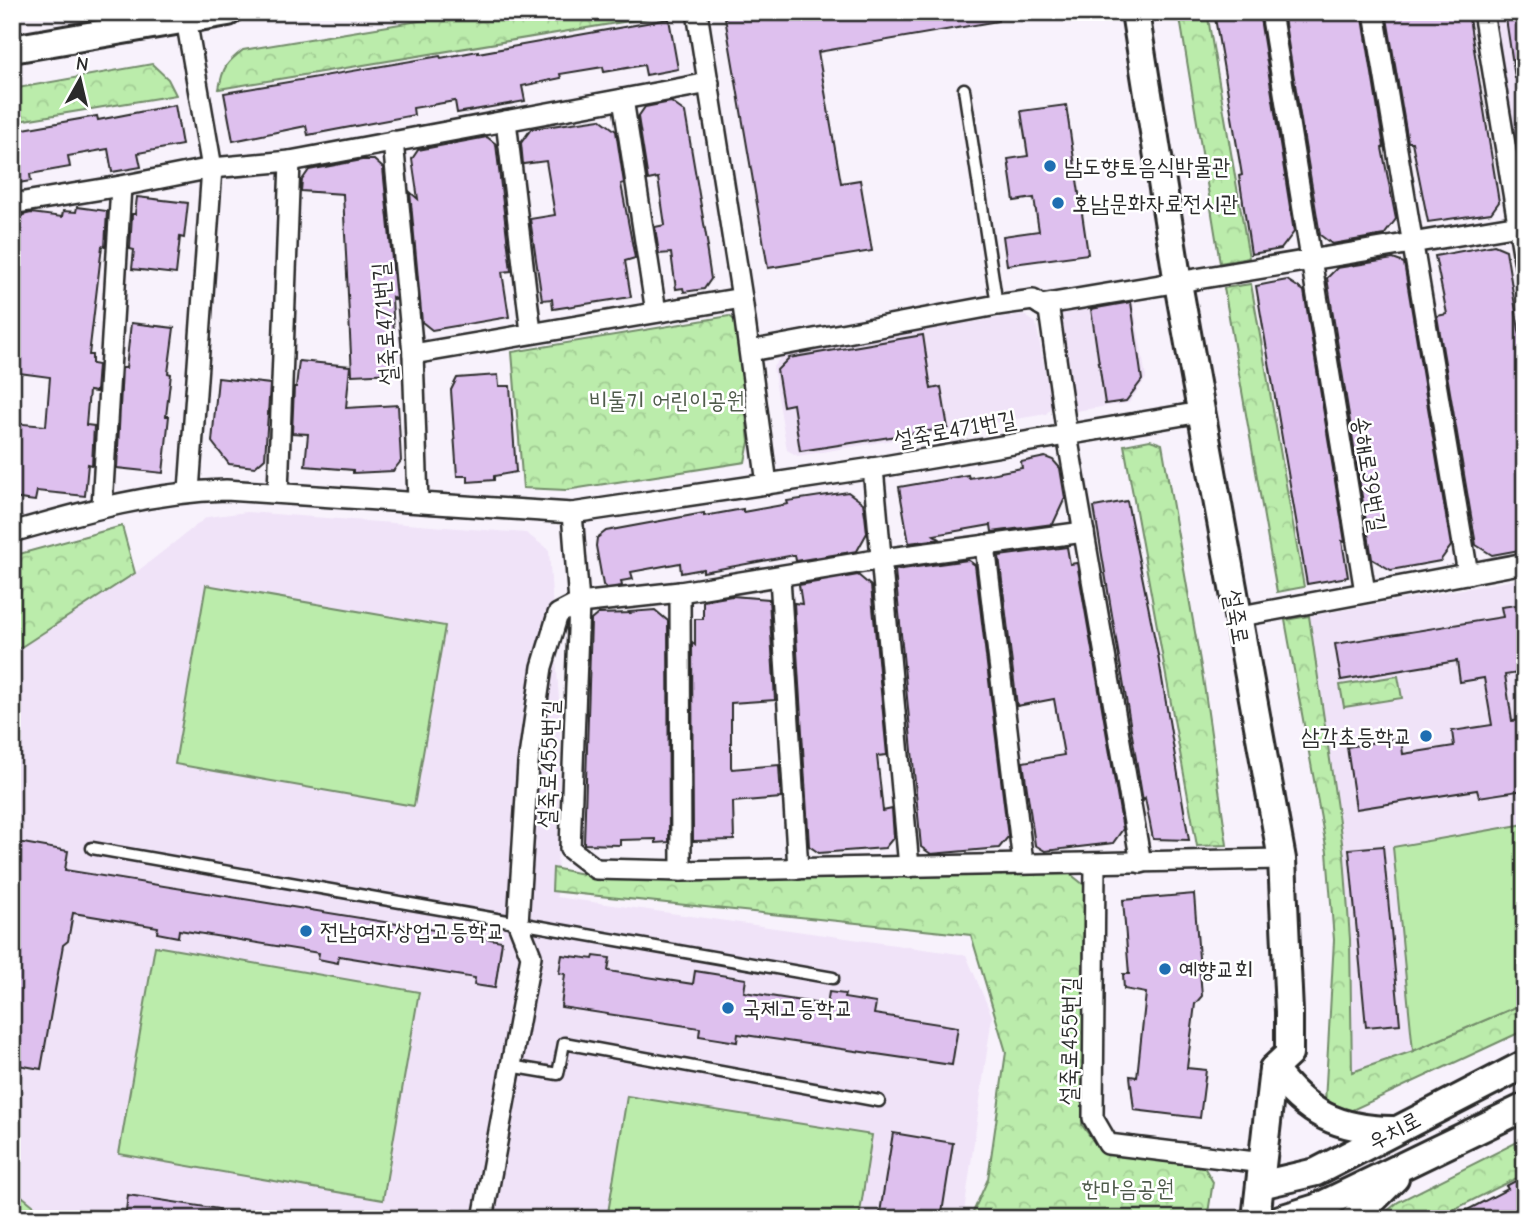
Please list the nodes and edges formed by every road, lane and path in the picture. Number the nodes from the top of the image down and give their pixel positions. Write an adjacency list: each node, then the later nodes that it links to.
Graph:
1 (228, 12): 7 (main road)
2 (697, 12): 9 (street)
3 (1135, 12): 22 (main road, 설죽로)
4 (1271, 12): 20 (street, 송해로39번길)
5 (1374, 12): 19 (street)
6 (1483, 12): 18 (street)
7 (187, 19): 8 (main road); 15 (street)
8 (12, 49)
9 (709, 83): 11 (street); 23 (street)
10 (964, 89): 24 (lane)
11 (624, 99): 12 (street); 26 (street)
12 (506, 121): 13 (street); 27 (street)
13 (393, 141): 14 (street); 29 (street, 설죽로471번길)
14 (290, 161): 15 (street); 35 (street)
15 (212, 168): 16 (street); 34 (street)
16 (121, 186): 17 (street); 37 (street)
17 (12, 204)
18 (1521, 225): 19 (street); 21 (street)
19 (1412, 242): 20 (street); 44 (street)
20 (1310, 260): 22 (street); 47 (street, 송해로39번길)
21 (1525, 265)
22 (1178, 282): 25 (street); 30 (main road, 설죽로)
23 (742, 298): 26 (street); 28 (street)
24 (997, 305): 25 (street); 28 (street)
25 (1041, 305): 31 (street)
26 (656, 312): 27 (street)
27 (531, 332): 29 (street)
28 (750, 351): 33 (street)
29 (413, 354): 36 (street, 설죽로471번길)
30 (1201, 412): 31 (street, 설죽로471번길); 49 (main road, 설죽로)
31 (1067, 435): 32 (street, 설죽로471번길); 40 (street)
32 (873, 468): 33 (street, 설죽로471번길); 42 (street)
33 (767, 484): 38 (street, 설죽로471번길)
34 (189, 491): 35 (street, 설죽로471번길); 37 (street, 설죽로471번길)
35 (278, 494): 36 (street, 설죽로471번길)
36 (418, 502): 38 (street, 설죽로471번길)
37 (102, 506): 39 (street, 설죽로471번길)
38 (572, 513): 48 (street)
39 (12, 532)
40 (1084, 532): 41 (street); 54 (street)
41 (985, 545): 42 (street); 52 (street)
42 (882, 559): 45 (street); 55 (street)
43 (1525, 564): 44 (street)
44 (1468, 574): 47 (street)
45 (780, 577): 46 (street); 56 (street)
46 (680, 592): 48 (street); 57 (street)
47 (1365, 592): 49 (street)
48 (579, 603): 57 (street, 설죽로455번길); 58 (street)
49 (1236, 617): 51 (main road, 설죽로)
50 (92, 848): 58 (lane)
51 (1282, 859): 54 (street, 설죽로455번길); 62 (main road, 설죽로)
52 (1023, 863): 53 (street, 설죽로455번길); 55 (street, 설죽로455번길)
53 (1095, 863): 54 (street, 설죽로455번길); 67 (street, 설죽로455번길)
54 (1141, 863)
55 (909, 867): 56 (street, 설죽로455번길)
56 (797, 869): 57 (street, 설죽로455번길)
57 (681, 871)
58 (518, 923): 59 (lane); 61 (street)
59 (833, 978)
60 (1525, 1064): 65 (main road, 우치로)
61 (510, 1066): 63 (lane); 68 (street)
62 (1273, 1069): 65 (main road); 67 (main road, 설죽로)
63 (879, 1101)
64 (1525, 1107): 66 (main road, 우치로)
65 (1394, 1130): 67 (main road, 우치로)
66 (1416, 1159): 70 (main road, 우치로); 71 (main road)
67 (1261, 1174): 69 (main road, 설죽로)
68 (482, 1219)
69 (1256, 1219)
70 (1280, 1219)
71 (1354, 1219)

